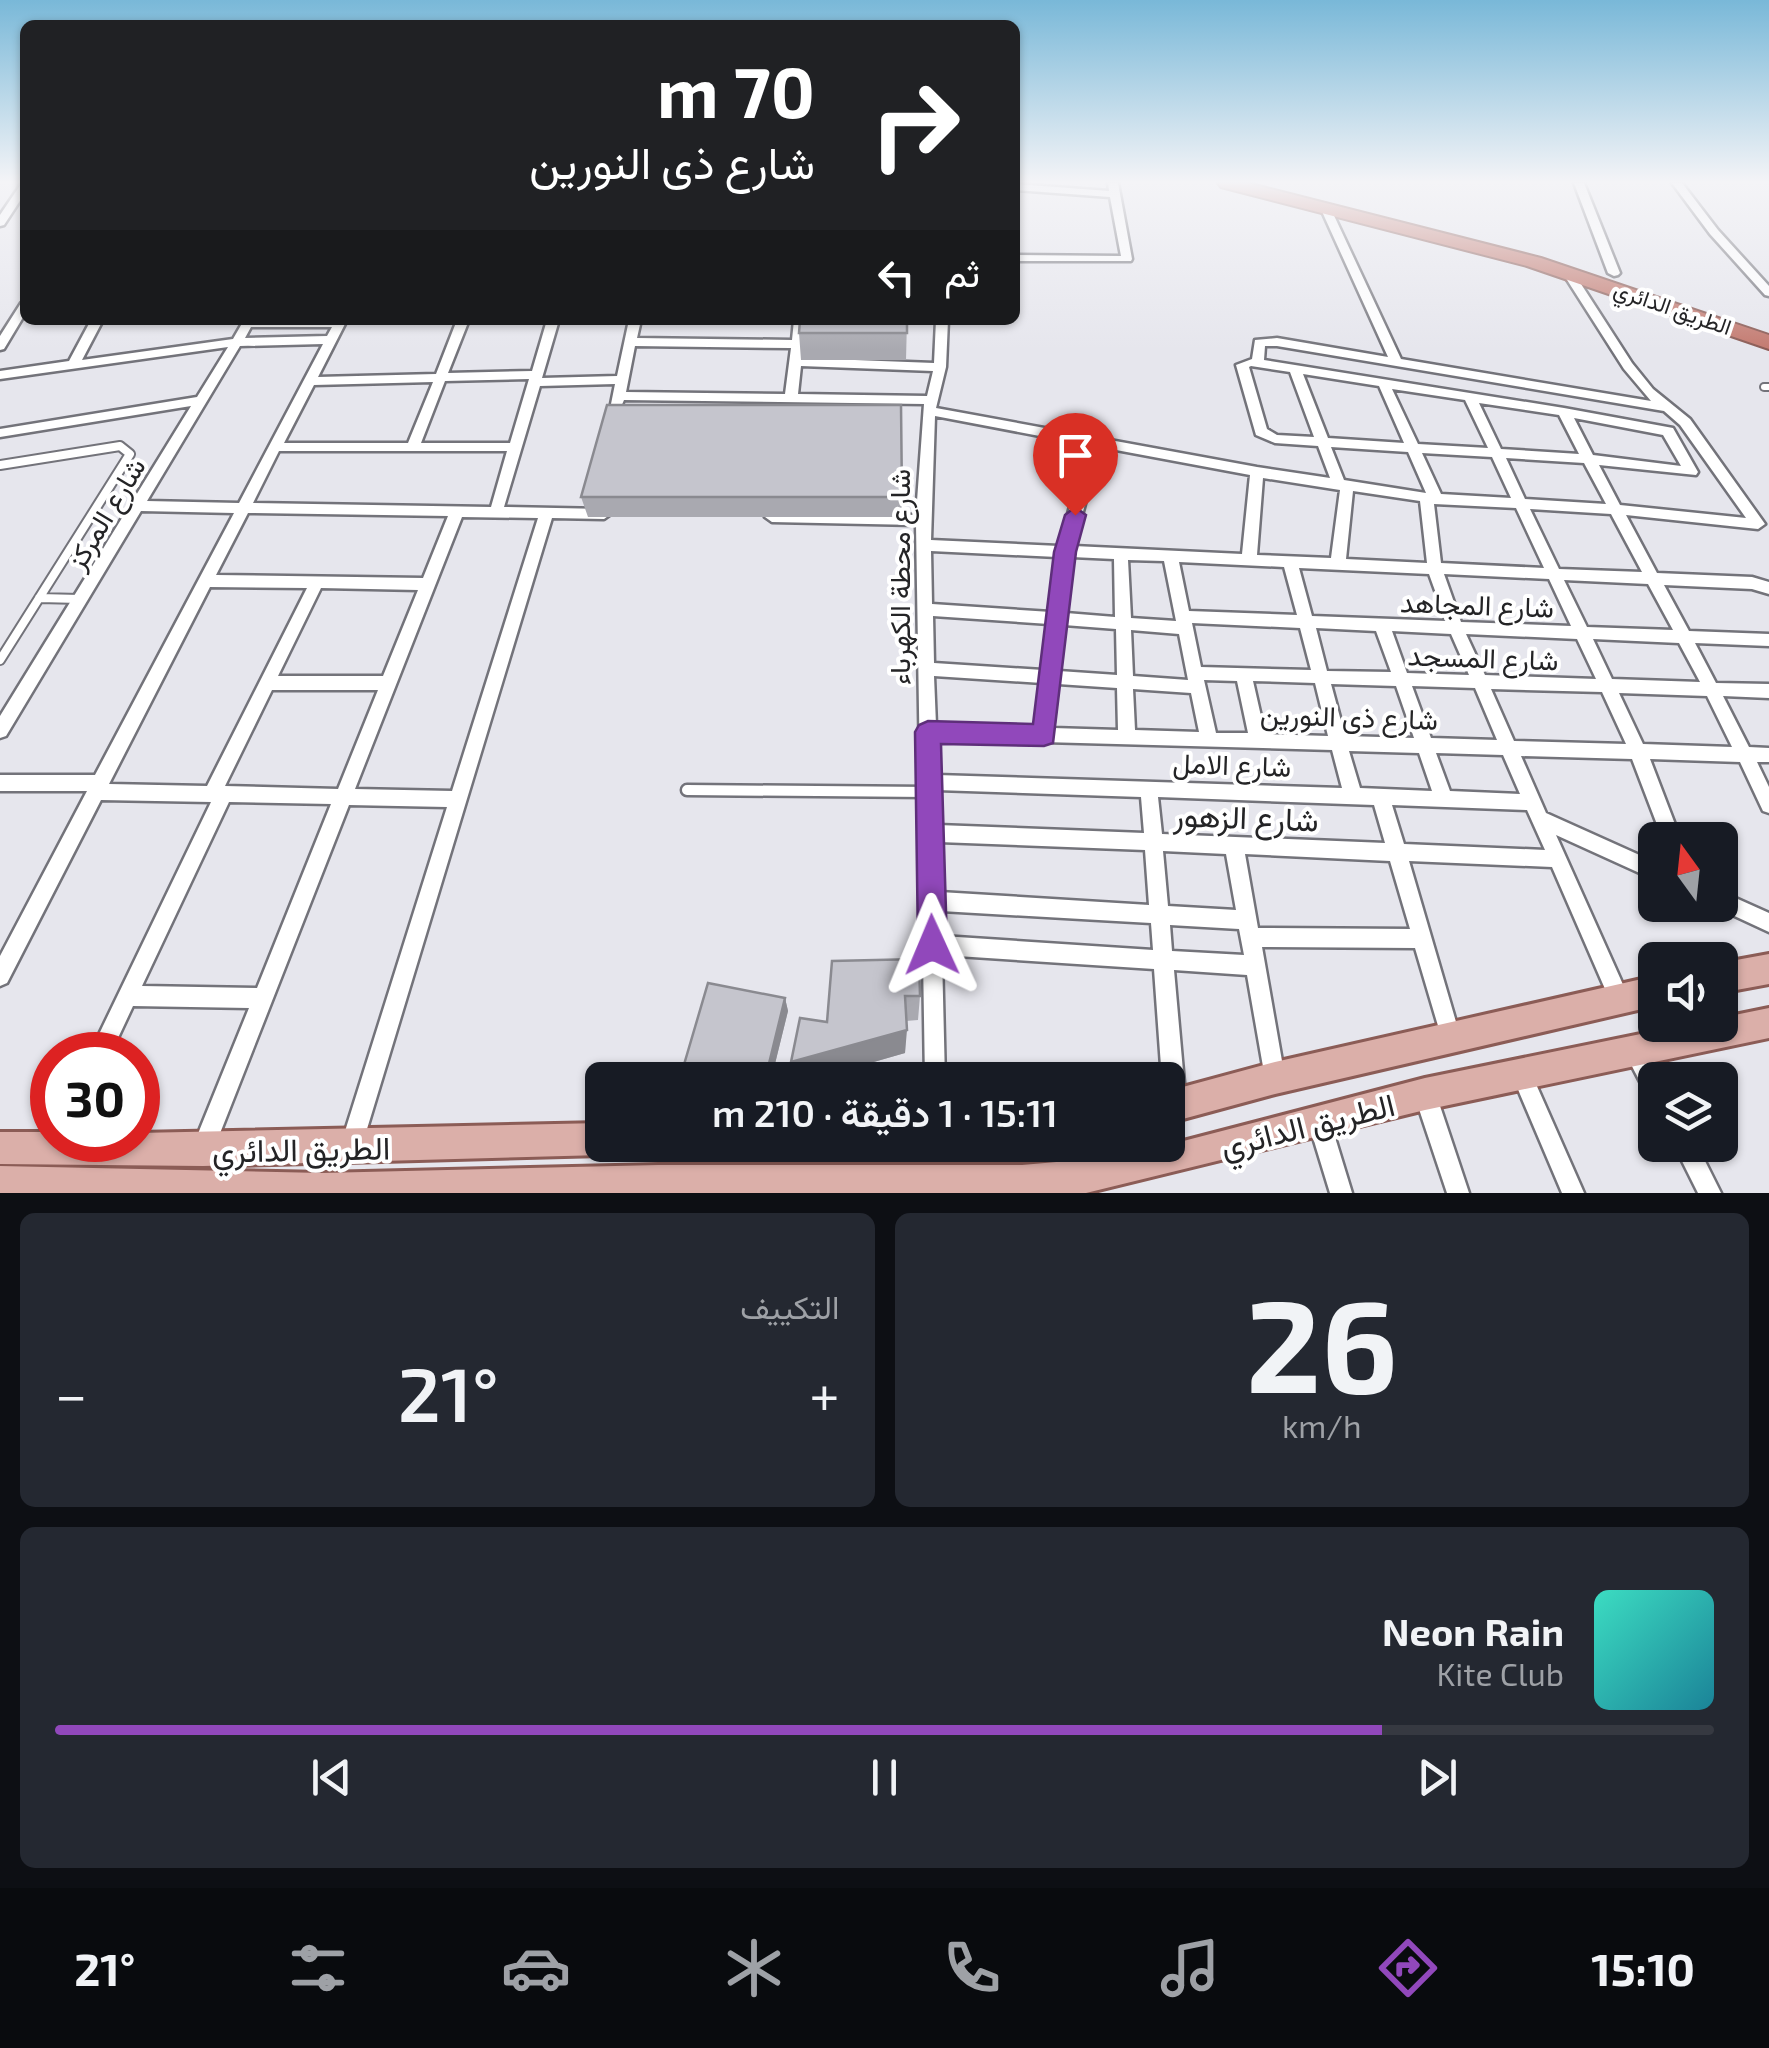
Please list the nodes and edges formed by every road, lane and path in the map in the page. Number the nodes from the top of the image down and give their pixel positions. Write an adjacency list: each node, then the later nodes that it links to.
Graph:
1 (1123, 239): 7 (street)
2 (1340, 239): 28 (street)
3 (1443, 239): 8 (highway, الطريق الدائري)
4 (1498, 239): 9 (highway, الطريق الدائري)
5 (1601, 239): 9 (street)
6 (1720, 239): 10 (street)
7 (1020, 258)
8 (1568, 272): 24 (highway, الطريق الدائري); 44 (street)
9 (1614, 272): 20 (highway, الطريق الدائري)
10 (1769, 293)
11 (20, 313): 26 (street)
12 (95, 325): 29 (street)
13 (246, 325): 22 (street, شارع المركز)
14 (339, 325): 21 (street)
15 (461, 325): 34 (street)
16 (552, 325): 35 (street)
17 (634, 325): 23 (street)
18 (799, 325): 25 (street)
19 (942, 325): 31 (street, شارع محطة الكهرباء)
20 (1769, 328)
21 (331, 340): 22 (street); 36 (street)
22 (236, 342): 29 (street); 42 (street, شارع المركز)
23 (631, 342): 25 (street); 37 (street)
24 (1769, 342)
25 (797, 344): 27 (street)
26 (0, 346)
27 (795, 362): 31 (street); 41 (street)
28 (1396, 362): 30 (street); 44 (street)
29 (74, 364): 33 (street)
30 (1258, 364): 32 (street); 49 (street)
31 (940, 367): 43 (street, شارع محطة الكهرباء)
32 (1295, 370): 38 (street); 49 (street)
33 (0, 375)
34 (440, 378): 35 (street); 36 (street); 51 (street)
35 (536, 379): 37 (street); 52 (street)
36 (310, 380): 50 (street)
37 (623, 380): 39 (street)
38 (1384, 384): 40 (street); 53 (street)
39 (619, 396): 41 (street); 46 (street)
40 (1470, 397): 45 (street); 54 (street)
41 (791, 398): 43 (street)
42 (202, 400): 47 (street); 64 (street, شارع المركز)
43 (930, 405): 48 (street); 73 (street, شارع محطة الكهرباء)
44 (1668, 407): 59 (street)
45 (1564, 412): 55 (street); 58 (street)
46 (612, 426)
47 (0, 433)
48 (1095, 441): 57 (street); 75 (street)
49 (1322, 442): 53 (street); 60 (street)
50 (275, 447): 51 (street); 65 (street)
51 (413, 447): 52 (street)
52 (516, 447): 68 (street)
53 (1412, 448): 54 (street); 62 (street)
54 (1497, 453): 55 (street); 63 (street)
55 (1588, 459): 58 (street); 66 (street)
56 (0, 465): 88 (lane)
57 (1257, 472): 60 (street); 78 (street)
58 (1691, 472): 59 (street)
59 (1728, 477): 66 (street)
60 (1343, 486): 62 (street); 80 (street)
61 (597, 497): 70 (street)
62 (1431, 499): 63 (street); 81 (street)
63 (1522, 505): 66 (street); 82 (street)
64 (138, 506): 65 (street); 89 (street, شارع المركز)
65 (244, 507): 67 (street); 84 (street)
66 (1614, 510): 83 (street)
67 (457, 511): 68 (street); 86 (street)
68 (496, 512): 69 (street)
69 (546, 513): 70 (street); 135 (street)
70 (594, 514): 71 (street)
71 (614, 514)
72 (749, 516): 73 (street)
73 (923, 520): 74 (street, شارع محطة الكهرباء)
74 (924, 546): 75 (street); 90 (street, شارع محطة الكهرباء)
75 (1065, 552): 76 (street); 91 (street)
76 (1120, 554): 77 (street); 94 (street)
77 (1170, 556): 78 (street); 93 (street)
78 (1249, 560): 79 (street)
79 (1290, 562): 80 (street); 92 (street)
80 (1338, 564): 81 (street)
81 (1435, 570): 82 (street); 96 (street)
82 (1552, 574): 83 (street); 97 (street)
83 (1651, 578): 87 (street); 98 (street)
84 (206, 581): 85 (street); 127 (street)
85 (317, 582): 86 (street); 107 (street)
86 (428, 584): 110 (street)
87 (1769, 588)
88 (39, 598): 89 (lane); 100 (lane)
89 (82, 599): 114 (street, شارع المركز)
90 (925, 609): 91 (street, شارع المجاهد); 101 (street, شارع محطة الكهرباء)
91 (1057, 618): 94 (street, شارع المجاهد); 103 (street)
92 (1306, 622): 93 (street, شارع المجاهد); 95 (street, شارع المجاهد); 104 (street)
93 (1184, 623): 94 (street, شارع المجاهد); 105 (street)
94 (1123, 624): 108 (street)
95 (1382, 625): 96 (street, شارع المجاهد); 106 (street)
96 (1456, 628): 97 (street, شارع المجاهد); 109 (street)
97 (1582, 633): 98 (street, شارع المجاهد); 111 (street)
98 (1682, 637): 99 (street, شارع المجاهد); 112 (street)
99 (1769, 640)
100 (0, 660)
101 (926, 669): 103 (street, شارع المسجد); 115 (street, شارع محطة الكهرباء)
102 (1243, 674): 104 (street, شارع المسجد); 105 (street, شارع المسجد); 119 (street)
103 (1050, 677): 108 (street, شارع المسجد); 116 (street)
104 (1321, 677): 106 (street, شارع المسجد); 120 (street)
105 (1196, 680): 108 (street, شارع المسجد); 118 (street)
106 (1402, 680): 109 (street, شارع المسجد); 121 (street)
107 (268, 682): 110 (street); 131 (street)
108 (1125, 682): 117 (street)
109 (1481, 682): 111 (street, شارع المسجد); 122 (street)
110 (388, 683): 132 (street)
111 (1608, 686): 112 (street, شارع المسجد); 123 (street)
112 (1710, 689): 113 (street, شارع المسجد); 124 (street)
113 (1769, 691)
114 (0, 730)
115 (928, 732): 116 (street, شارع ذى النورين); 128 (street, شارع محطة الكهرباء)
116 (1044, 735): 117 (street, شارع ذى النورين)
117 (1127, 738): 118 (street, شارع ذى النورين)
118 (1209, 740): 119 (street, شارع ذى النورين)
119 (1258, 741): 120 (street, شارع ذى النورين)
120 (1339, 743): 121 (street, شارع ذى النورين); 133 (street)
121 (1425, 746): 122 (street, شارع ذى النورين); 136 (street)
122 (1510, 748): 123 (street, شارع ذى النورين); 138 (street)
123 (1638, 751): 124 (street, شارع ذى النورين); 139 (street)
124 (1745, 754): 125 (street, شارع ذى النورين); 137 (street)
125 (1769, 755)
126 (0, 784): 127 (street)
127 (98, 787): 131 (street); 157 (street)
128 (929, 787): 129 (street, شارع الامل); 130 (lane); 140 (street, شارع محطة الكهرباء)
129 (1150, 789): 133 (street, شارع الامل); 141 (street)
130 (688, 790)
131 (218, 794): 132 (street); 159 (street)
132 (343, 796): 135 (street); 160 (street)
133 (1353, 796): 134 (street, شارع الامل)
134 (1381, 797): 136 (street, شارع الامل); 143 (street)
135 (459, 799): 176 (street)
136 (1444, 799): 138 (street, شارع الامل)
137 (1769, 805)
138 (1538, 811): 144 (street); 145 (street)
139 (1665, 822)
140 (930, 833): 141 (street, شارع الزهور); 146 (street, شارع محطة الكهرباء)
141 (1154, 842): 142 (street, شارع الزهور); 148 (street)
142 (1234, 845): 143 (street, شارع الزهور); 150 (street)
143 (1397, 852): 144 (street, شارع الزهور); 151 (street)
144 (1559, 858): 161 (street)
145 (1638, 862)
146 (932, 901): 148 (street); 152 (street, شارع محطة الكهرباء)
147 (1738, 908): 149 (street)
148 (1160, 914): 150 (street); 153 (street)
149 (1769, 923)
150 (1249, 928): 151 (street); 154 (street)
151 (1422, 938): 164 (street)
152 (932, 945): 153 (street); 166 (street, شارع محطة الكهرباء)
153 (1164, 960): 154 (street); 167 (street)
154 (1256, 966): 170 (street)
155 (1769, 968): 156 (main road)
156 (1738, 974)
157 (0, 976)
158 (1638, 994): 161 (main road, الطريق الدائري)
159 (128, 996): 160 (street); 163 (street)
160 (262, 998): 179 (street)
161 (1619, 998): 164 (main road, الطريق الدائري)
162 (1769, 1023): 165 (main road, الطريق الدائري)
163 (110, 1032)
164 (1451, 1039): 170 (main road, الطريق الدائري)
165 (1633, 1050): 168 (street); 169 (main road, الطريق الدائري)
166 (933, 1062)
167 (1170, 1062)
168 (1640, 1062)
169 (1520, 1073): 171 (main road, الطريق الدائري); 191 (street)
170 (1276, 1078): 172 (main road, الطريق الدائري)
171 (1425, 1094): 173 (main road, الطريق الدائري); 190 (street)
172 (1185, 1102)
173 (1319, 1121): 182 (main road, الطريق الدائري); 189 (street)
174 (585, 1139): 176 (main road, الطريق الدائري)
175 (30, 1146): 177 (main road, الطريق الدائري)
176 (352, 1146): 179 (main road, الطريق الدائري)
177 (0, 1148)
178 (160, 1149): 179 (main road, الطريق الدائري)
179 (203, 1150)
180 (1693, 1162): 192 (street)
181 (0, 1184): 186 (main road, الطريق الدائري)
182 (1104, 1184): 183 (main road, الطريق الدائري)
183 (973, 1187): 185 (main road, الطريق الدائري)
184 (658, 1188): 185 (main road, الطريق الدائري); 187 (main road, الطريق الدائري)
185 (796, 1188)
186 (154, 1189): 188 (main road, الطريق الدائري)
187 (471, 1189): 188 (main road, الطريق الدائري)
188 (322, 1192)
189 (1340, 1193)
190 (1458, 1193)
191 (1573, 1193)
192 (1710, 1193)

